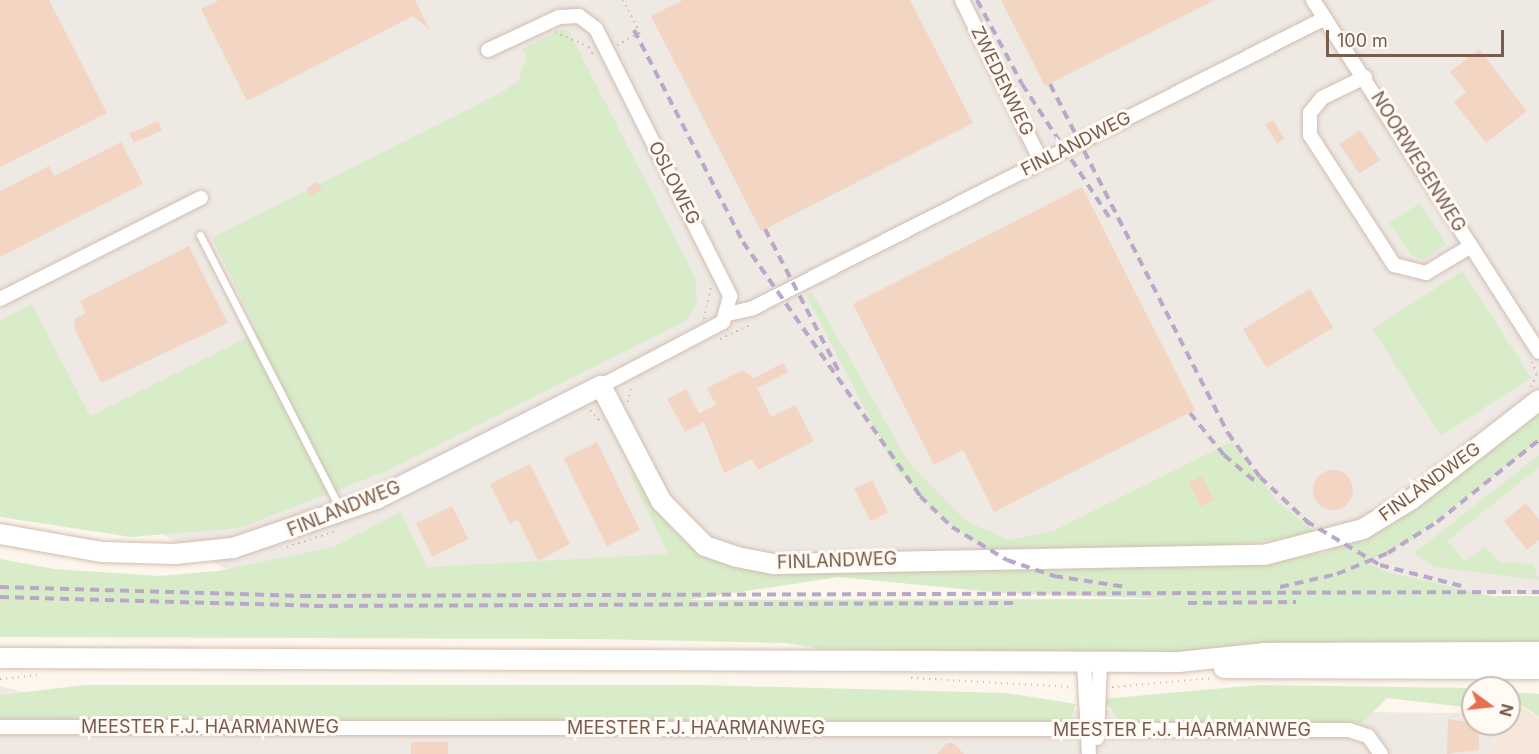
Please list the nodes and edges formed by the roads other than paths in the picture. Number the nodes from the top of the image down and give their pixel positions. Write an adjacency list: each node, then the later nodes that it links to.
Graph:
1 (962, 0): 6 (street, ZWEDENWEG)
2 (1313, 0): 3 (street, NOORWEGENWEG)
3 (1325, 18): 5 (street, NOORWEGENWEG); 6 (street, FINLANDWEG)
4 (488, 50): 11 (street, OSLOWEG)
5 (1365, 77): 9 (street, NOORWEGENWEG); 9 (street, NOORWEGENWEG)
6 (1041, 161): 11 (street, FINLANDWEG)
7 (201, 198): 10 (street)
8 (200, 235): 15 (lane)
9 (1471, 246): 12 (street, NOORWEGENWEG)
10 (0, 299)
11 (728, 314): 13 (street)
12 (1533, 353)
13 (601, 386): 14 (main road, FINLANDWEG); 15 (main road, FINLANDWEG)
14 (1532, 396)
15 (342, 513): 16 (main road, FINLANDWEG)
16 (0, 534)
17 (1539, 652): 20 (main road)
18 (0, 658): 19 (main road)
19 (1092, 662): 20 (main road); 23 (street)
20 (1179, 662): 21 (main road)
21 (1539, 669)
22 (0, 726): 23 (street, MEESTER F.J. HAARMANWEG)
23 (1092, 729): 24 (street); 25 (street); 26 (street, MEESTER F.J. HAARMANWEG)
24 (1089, 754)
25 (1095, 754)
26 (1381, 754)

